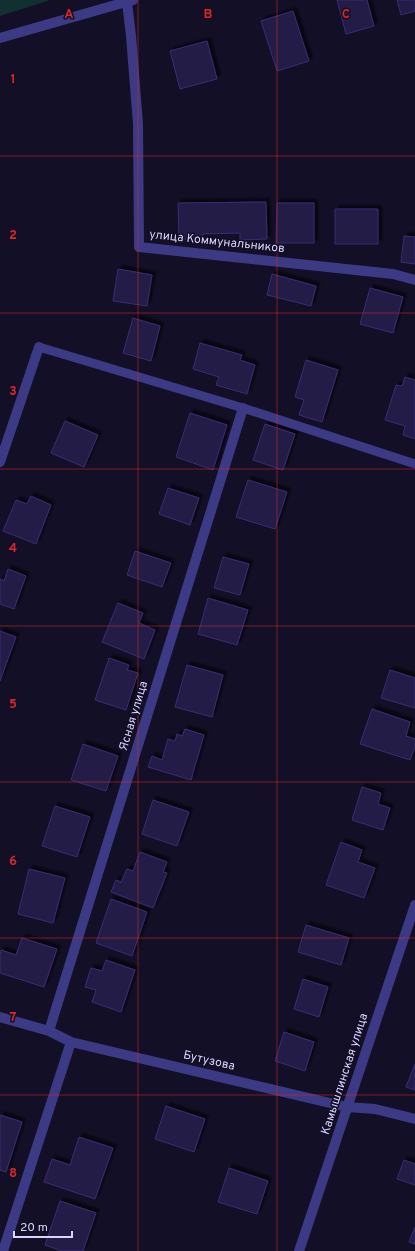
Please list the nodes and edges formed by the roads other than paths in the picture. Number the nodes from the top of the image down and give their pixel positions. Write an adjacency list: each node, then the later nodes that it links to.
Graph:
1 (130, 1): 2 (street, улица Коммунальников); 3 (street, улица Коммунальников)
2 (0, 38)
3 (415, 280)
4 (39, 348): 5 (lane); 6 (street)
5 (243, 408): 7 (lane); 10 (street, Ясная улица)
6 (0, 462)
7 (415, 464)
8 (415, 905): 12 (street, Камышлинская улица)
9 (0, 1017): 10 (street, Бутузова)
10 (49, 1030): 11 (street, Бутузова)
11 (71, 1042): 12 (street, Бутузова); 14 (street)
12 (347, 1107): 13 (street, Бутузова); 15 (street, Камышлинская улица)
13 (415, 1120)
14 (3, 1251)
15 (299, 1251)

